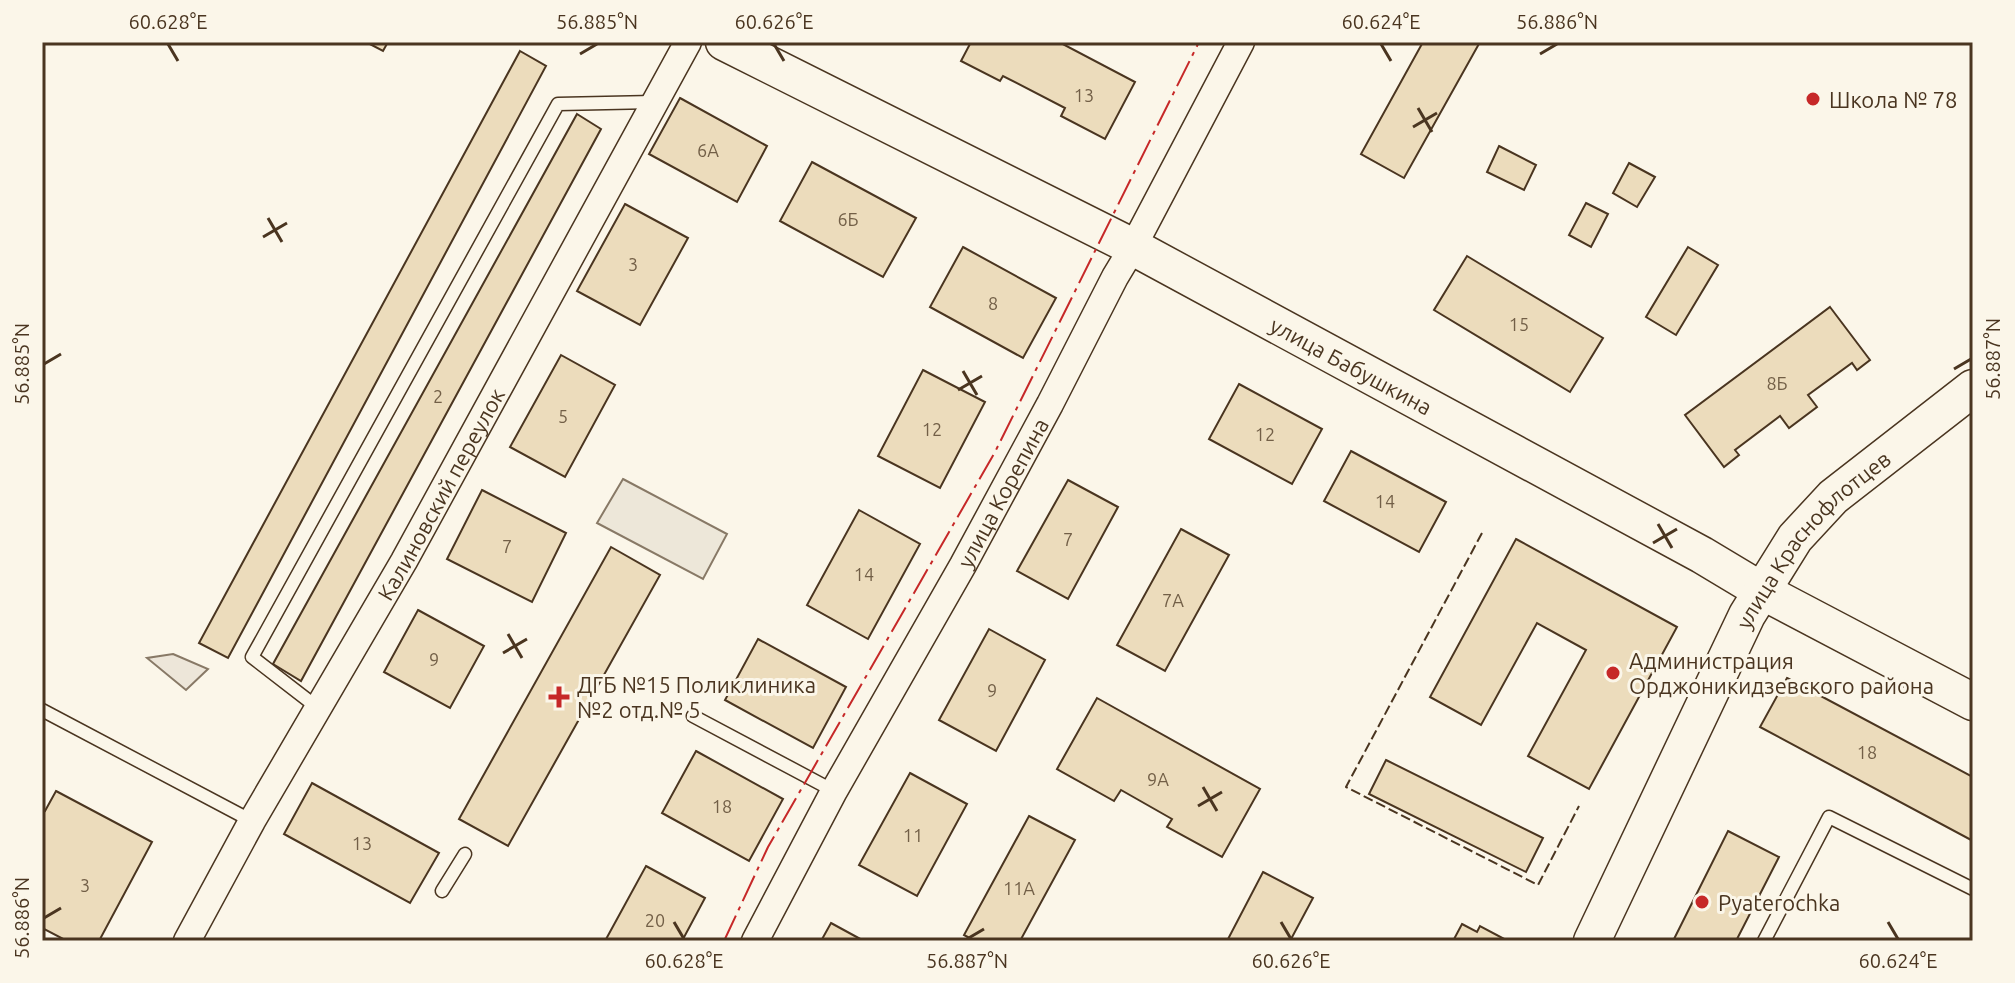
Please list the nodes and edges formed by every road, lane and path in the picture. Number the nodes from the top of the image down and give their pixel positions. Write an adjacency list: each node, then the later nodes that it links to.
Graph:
1 (688, 42): 4 (street, Калиновский переулок)
2 (724, 42): 5 (street, улица Бабушкина)
3 (1241, 42): 5 (street, улица Корепина)
4 (655, 102): 9 (street, Калиновский переулок); 9 (lane)
5 (1133, 247): 7 (street, улица Бабушкина); 12 (street, улица Корепина)
6 (1973, 388): 7 (street, улица Краснофлотцев)
7 (1762, 591): 8 (street, улица Бабушкина); 19 (street, улица Краснофлотцев)
8 (1973, 702)
9 (318, 708): 13 (street, Калиновский переулок)
10 (42, 710): 13 (lane)
11 (693, 716): 12 (lane)
12 (834, 791): 18 (street, улица Корепина)
13 (252, 821): 17 (street, Калиновский переулок)
14 (465, 854): 16 (lane)
15 (1973, 889): 20 (lane)
16 (442, 891)
17 (187, 941)
18 (755, 941)
19 (1592, 941)
20 (1764, 941)

